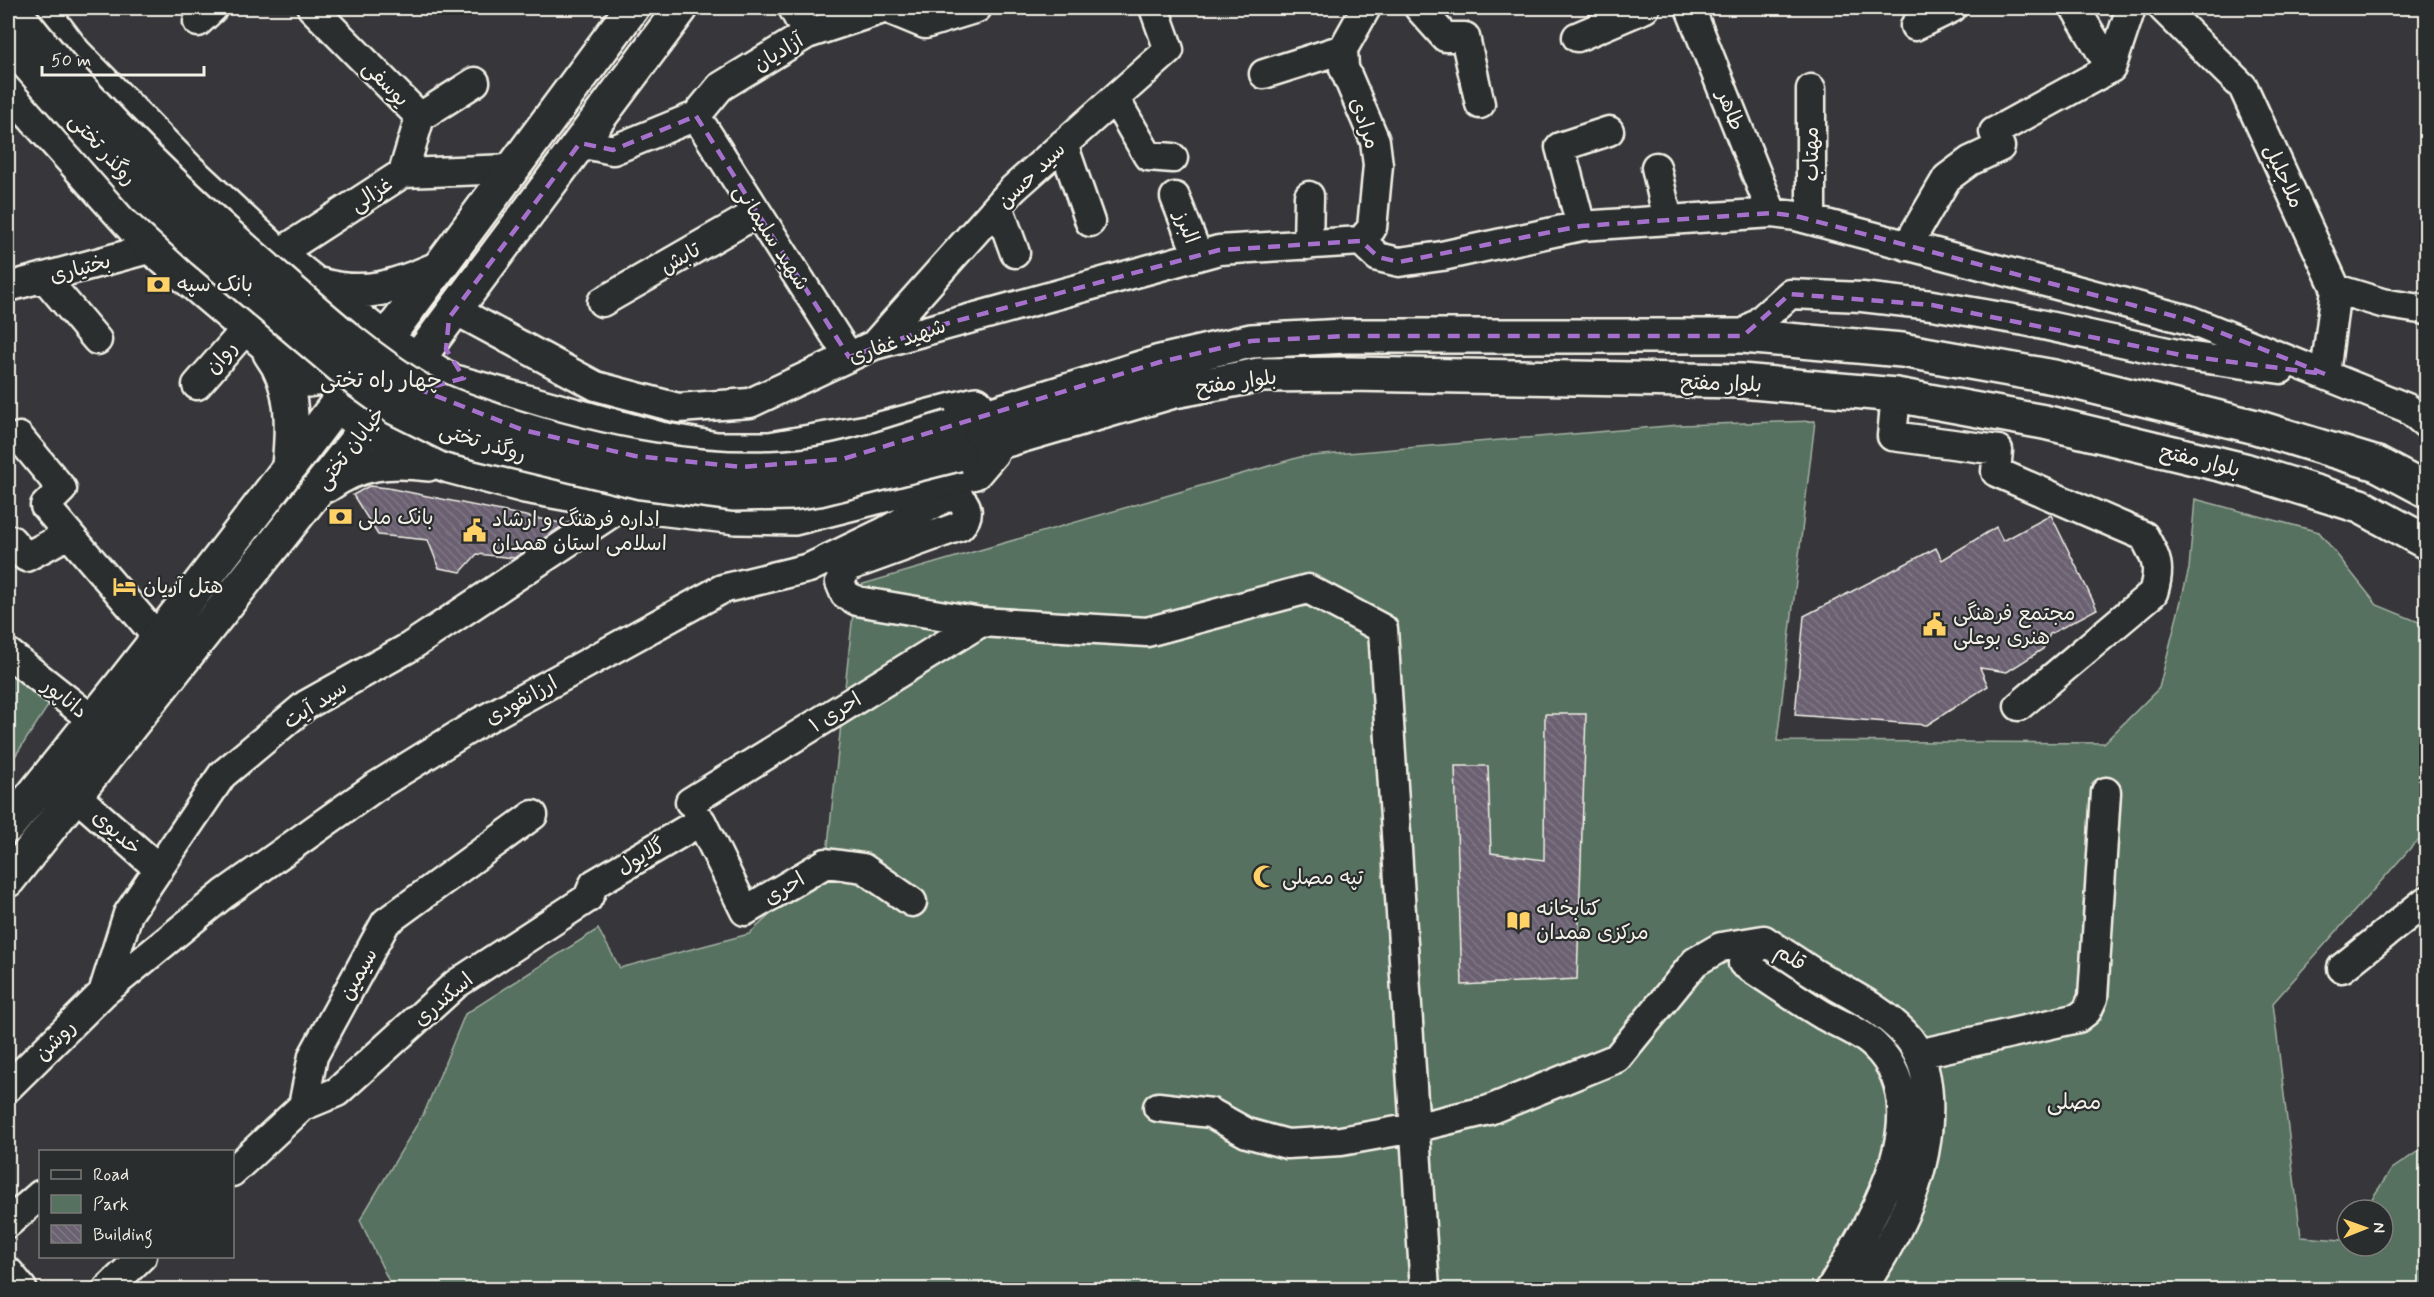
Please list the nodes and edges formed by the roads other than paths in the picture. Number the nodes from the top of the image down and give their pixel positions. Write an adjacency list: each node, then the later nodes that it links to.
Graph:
1 (12, 8): 83 (main road, روگذر تختی, bridge)
2 (40, 8): 53 (main road)
3 (312, 8): 31 (street, یوسفی)
4 (632, 8): 37 (main road, خیابان تختی)
5 (681, 8): 33 (main road, خیابان تختی)
6 (793, 8): 19 (street)
7 (977, 8): 17 (street, آزادیان)
8 (1154, 8): 28 (street, سید حسن)
9 (1366, 8): 22 (street)
10 (1419, 8): 29 (street)
11 (1645, 8): 20 (street)
12 (1690, 8): 43 (street, طاهر)
13 (1952, 8): 18 (street)
14 (2074, 8): 23 (street)
15 (2131, 8): 23 (street)
16 (2163, 8): 59 (street, ملاجلیل)
17 (866, 11): 19 (street, آزادیان)
18 (1915, 27)
19 (807, 34): 30 (street, آزادیان)
20 (1577, 37)
21 (8, 41): 83 (main road, روگذر تختی, bridge)
22 (1343, 49): 24 (street); 48 (street, مرادی)
23 (2111, 68): 50 (street)
24 (1264, 74)
25 (475, 82): 31 (street)
26 (8, 87): 51 (main road)
27 (1811, 89): 45 (street, مهتاب)
28 (1115, 99): 34 (street, سید حسن); 35 (street)
29 (1480, 104)
30 (696, 116): 33 (street); 42 (street, شهید سلیمانی)
31 (420, 117): 38 (street, یوسفی)
32 (1609, 131): 47 (street)
33 (580, 142): 62 (main road, خیابان تختی)
34 (1064, 144): 41 (street, سید حسن); 46 (street)
35 (1173, 158)
36 (1656, 167): 44 (street)
37 (511, 169): 38 (street, غزالی); 55 (main road, خیابان تختی)
38 (403, 173): 53 (street, غزالی)
39 (1309, 196): 49 (street)
40 (1175, 197): 54 (street, البرز)
41 (998, 206): 52 (street); 68 (street, سید حسن)
42 (757, 213): 60 (street, تابش); 68 (street, شهید سلیمانی)
43 (1772, 213): 44 (street); 45 (street)
44 (1668, 220): 47 (street)
45 (1811, 220): 50 (street)
46 (1090, 222)
47 (1581, 226): 48 (street)
48 (1361, 242): 49 (street, شهید غفاری)
49 (1308, 245): 54 (street, شهید غفاری)
50 (1907, 246): 70 (street)
51 (152, 248): 56 (street, بختیاری); 64 (main road)
52 (1015, 253)
53 (278, 254): 57 (main road)
54 (1198, 256): 68 (street, شهید غفاری)
55 (437, 269): 57 (main road); 66 (main road, خیابان تختی)
56 (44, 277): 58 (street, بختیاری); 67 (street)
57 (316, 283): 63 (main road)
58 (8, 287)
59 (2336, 289): 61 (street); 70 (street)
60 (602, 302)
61 (2427, 310)
62 (452, 314): 68 (street, شهید غفاری); 69 (main road, خیابان تختی); 75 (main road)
63 (356, 315): 64 (main road); 66 (main road)
64 (254, 335): 72 (street, روان); 84 (main road)
65 (1743, 336): 70 (street); 76 (main road, بلوار مفتح); 86 (main road, بلوار مفتح)
66 (384, 339): 69 (main road); 74 (main road, خیابان تختی)
67 (97, 340)
68 (862, 351)
69 (417, 362): 71 (main road); 79 (main road, خیابان تختی)
70 (2325, 374): 78 (street)
71 (451, 381): 75 (main road); 81 (main road)
72 (197, 385)
73 (1896, 395): 77 (main road, بلوار مفتح); 82 (street); 83 (main road, بلوار مفتح)
74 (335, 405): 79 (main road); 84 (main road, خیابان تختی)
75 (533, 405): 76 (main road)
76 (1019, 406): 83 (main road, بلوار مفتح)
77 (2002, 414): 82 (street); 92 (main road, بلوار مفتح)
78 (2427, 423)
79 (367, 427): 81 (main road); 87 (main road, خیابان تختی)
80 (19, 437): 90 (street)
81 (410, 450): 85 (main road)
82 (1998, 450): 96 (street)
83 (961, 451): 88 (street, ارزانفودی); 89 (main road)
84 (290, 466): 94 (main road, خیابان تختی)
85 (449, 466): 87 (main road); 89 (main road)
86 (2427, 490)
87 (315, 493): 99 (main road, خیابان تختی)
88 (944, 498): 93 (street); 110 (street, ارزانفودی)
89 (625, 504): 103 (street, سید آیت)
90 (69, 534): 91 (street); 94 (street)
91 (11, 540)
92 (2427, 542)
93 (981, 622): 100 (street, احری ۱); 115 (street)
94 (158, 638): 97 (main road, خیابان تختی)
95 (8, 653): 97 (street, داناپور)
96 (2019, 706)
97 (94, 721): 102 (main road, خیابان تختی)
98 (2106, 792): 111 (street)
99 (75, 795): 103 (street, خدیوی); 104 (main road, خیابان تختی)
100 (695, 811): 105 (street, گلایول); 106 (street, احری)
101 (533, 815): 113 (street, سیمین)
102 (8, 826)
103 (159, 869): 110 (street, سید آیت)
104 (8, 880)
105 (588, 898): 113 (street, اسکندری)
106 (912, 902)
107 (2427, 902): 109 (street)
108 (1764, 940): 111 (street, قلم); 115 (street); 124 (street, قلم)
109 (2343, 968)
110 (103, 993): 112 (street, روشن)
111 (1918, 1054): 125 (street, قلم)
112 (8, 1087)
113 (303, 1106): 116 (street)
114 (1158, 1107): 115 (street)
115 (1414, 1128): 123 (street)
116 (234, 1170)
117 (39, 1196): 118 (street)
118 (8, 1223)
119 (141, 1258): 122 (street)
120 (8, 1275): 121 (main road)
121 (20, 1290)
122 (107, 1290)
123 (1425, 1290)
124 (1830, 1290)
125 (1861, 1290)

